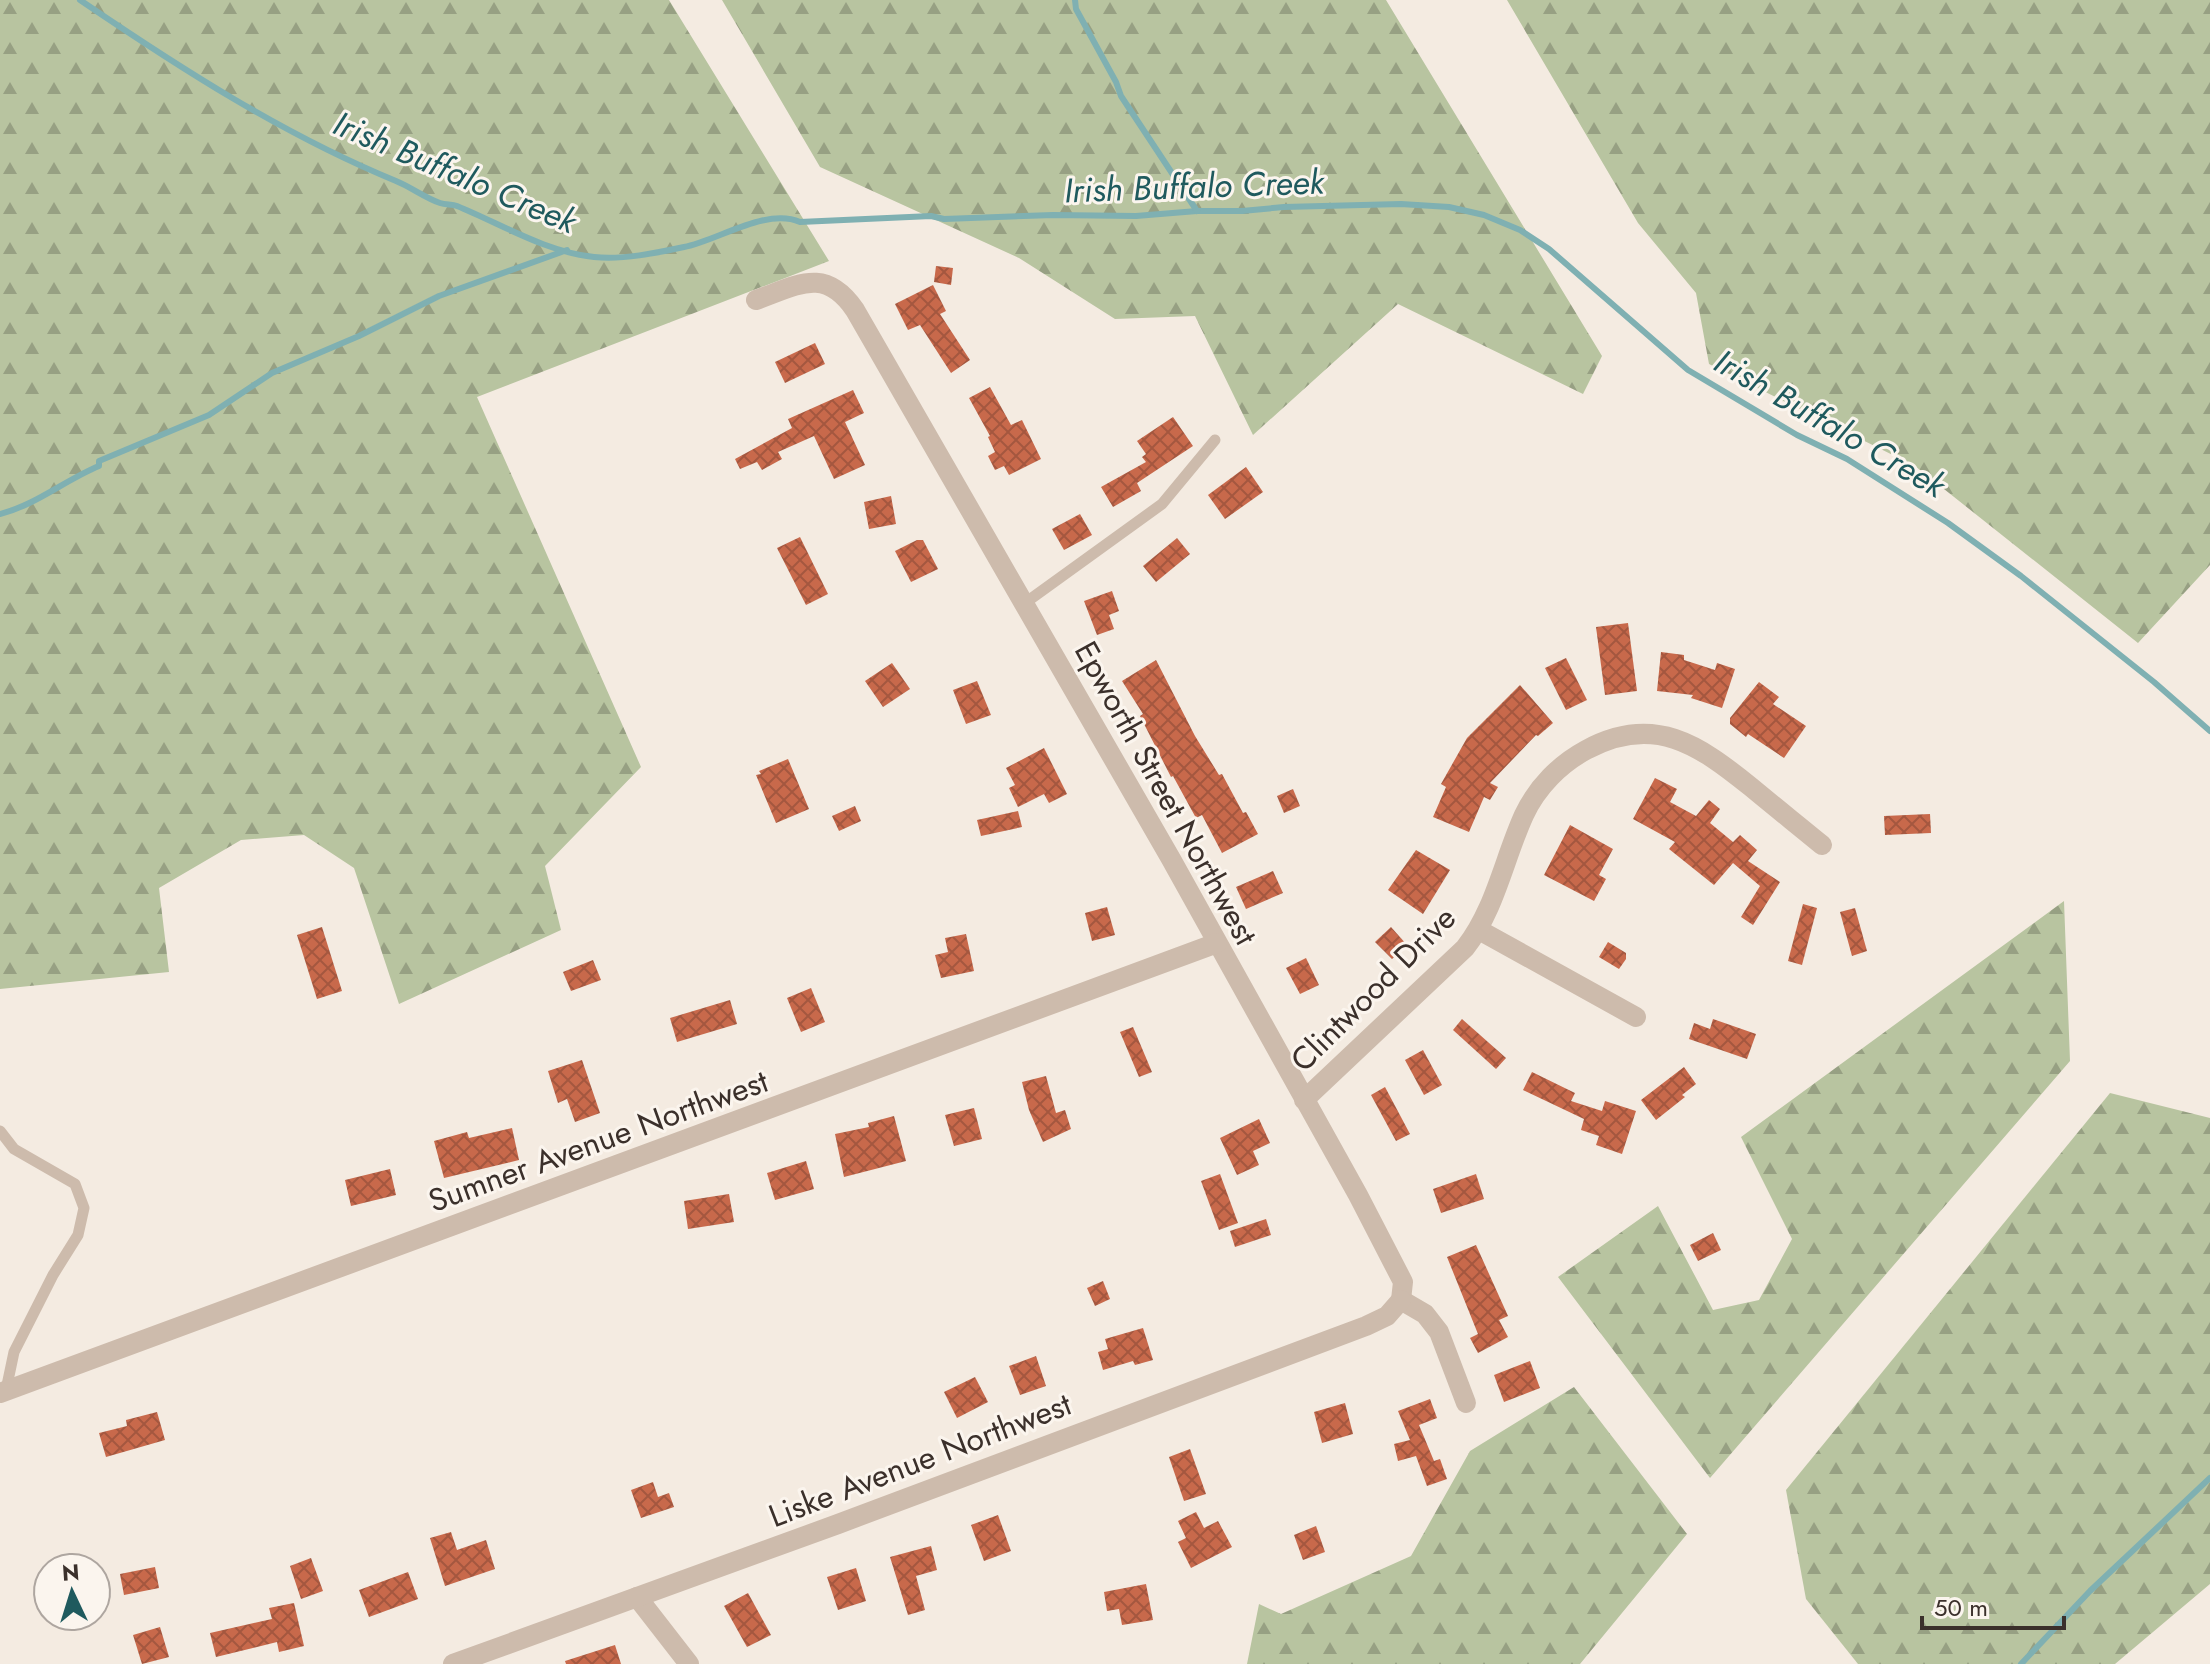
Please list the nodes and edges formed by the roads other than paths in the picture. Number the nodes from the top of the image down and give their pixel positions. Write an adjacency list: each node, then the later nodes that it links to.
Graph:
1 (756, 300): 3 (street, Epworth Street Northwest)
2 (1215, 440): 3 (lane)
3 (1025, 603): 6 (street, Epworth Street Northwest)
4 (1822, 845): 5 (street, Clintwood Drive)
5 (1479, 930): 7 (street); 8 (street, Clintwood Drive)
6 (1217, 943): 8 (street, Epworth Street Northwest); 11 (street, Sumner Avenue Northwest)
7 (1636, 1017)
8 (1304, 1100): 10 (street, Epworth Street Northwest)
9 (0, 1131): 11 (lane)
10 (1401, 1300): 12 (street); 13 (street, Liske Avenue Northwest)
11 (3, 1392)
12 (1466, 1403)
13 (637, 1597): 14 (street, Liske Avenue Northwest); 15 (street)
14 (453, 1664)
15 (689, 1664)

